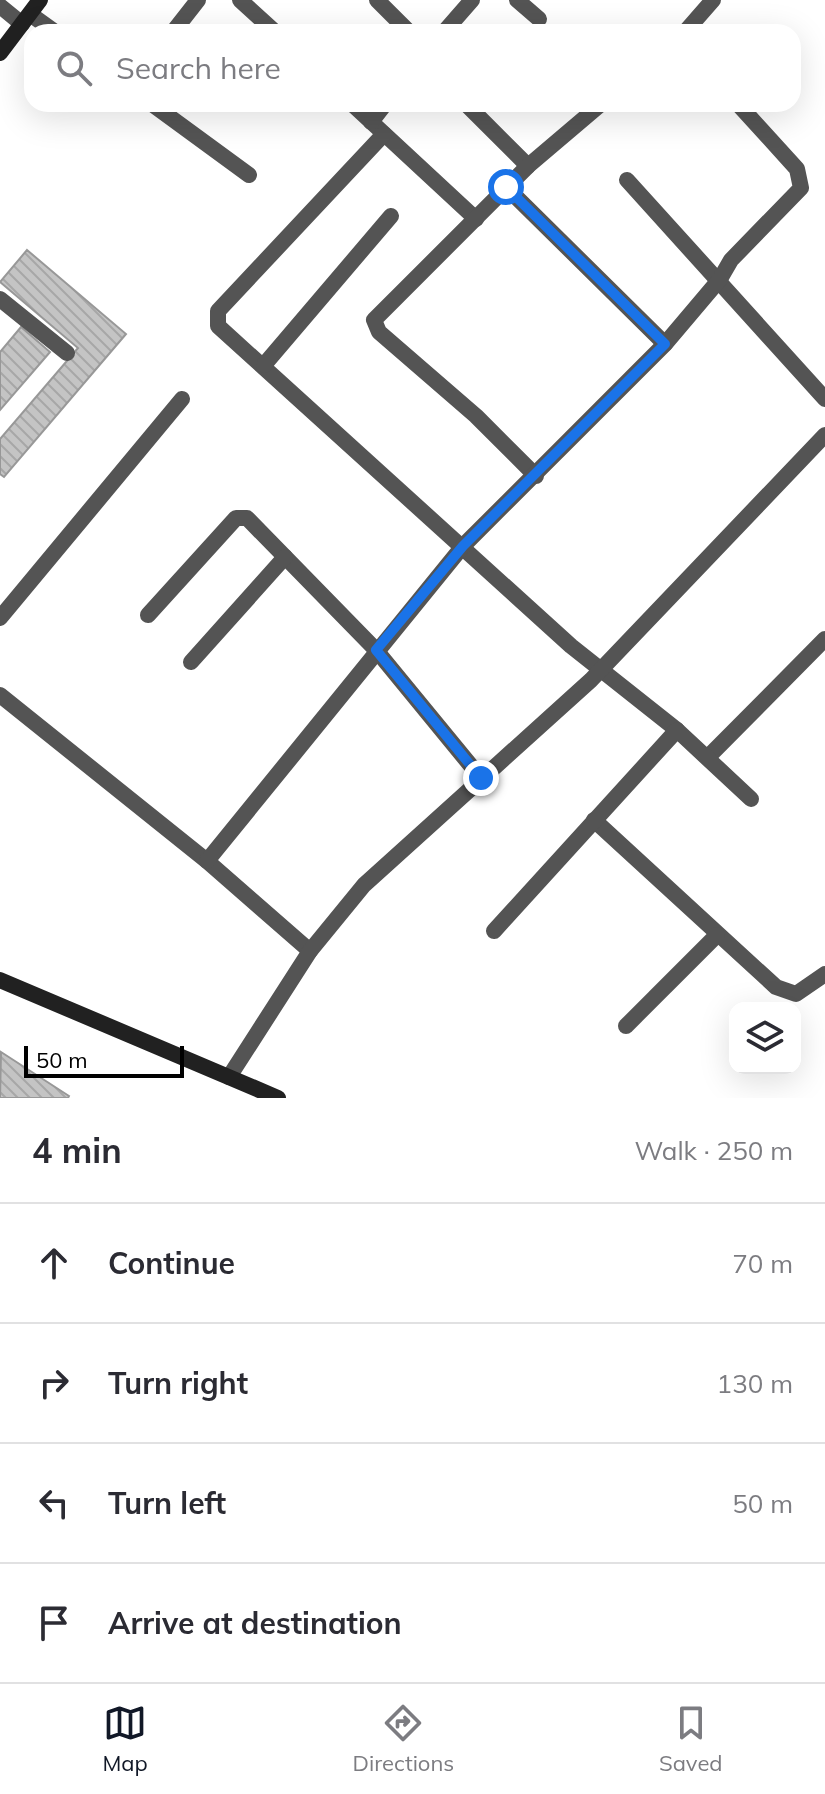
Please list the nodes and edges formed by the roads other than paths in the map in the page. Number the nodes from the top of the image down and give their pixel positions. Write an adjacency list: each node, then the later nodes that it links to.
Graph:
1 (198, 0): 10 (street)
2 (240, 0): 11 (street)
3 (377, 0): 12 (street)
4 (472, 0): 13 (street)
5 (517, 0): 9 (street)
6 (713, 0): 14 (street)
7 (0, 6): 8 (street)
8 (31, 13): 15 (street)
9 (539, 19)
10 (179, 24)
11 (266, 24)
12 (401, 24)
13 (451, 24)
14 (692, 24)
15 (0, 53)
16 (163, 112): 25 (street)
17 (360, 112): 22 (street)
18 (379, 112): 22 (street)
19 (474, 112): 24 (street)
20 (592, 112): 24 (street)
21 (745, 112): 30 (street)
22 (371, 122): 23 (street)
23 (384, 134): 29 (street); 34 (street)
24 (528, 166): 27 (street)
25 (249, 175)
26 (627, 180): 30 (street)
27 (506, 187): 29 (street); 32 (street)
28 (391, 216): 34 (street)
29 (476, 219): 38 (street)
30 (720, 279): 32 (street); 36 (street)
31 (0, 299): 33 (street)
32 (665, 344): 38 (street)
33 (67, 353)
34 (264, 365): 39 (street)
35 (182, 399): 42 (street)
36 (825, 399)
37 (825, 435): 46 (street)
38 (536, 476): 39 (street)
39 (463, 546): 44 (street); 46 (street)
40 (285, 557): 41 (street); 44 (street); 45 (street)
41 (148, 615)
42 (0, 618)
43 (825, 639): 49 (street)
44 (376, 650): 50 (street); 53 (street)
45 (191, 662)
46 (600, 670): 48 (street); 50 (street)
47 (3, 704): 53 (street)
48 (677, 730): 49 (street); 52 (street)
49 (708, 757): 51 (street)
50 (481, 778): 56 (street)
51 (751, 799)
52 (594, 820): 54 (street); 55 (street)
53 (207, 861): 56 (street)
54 (494, 931)
55 (717, 935): 57 (street); 59 (street)
56 (310, 951): 60 (street)
57 (825, 974)
58 (0, 980): 60 (street)
59 (626, 1026)
60 (229, 1077): 61 (street)
61 (278, 1098)

